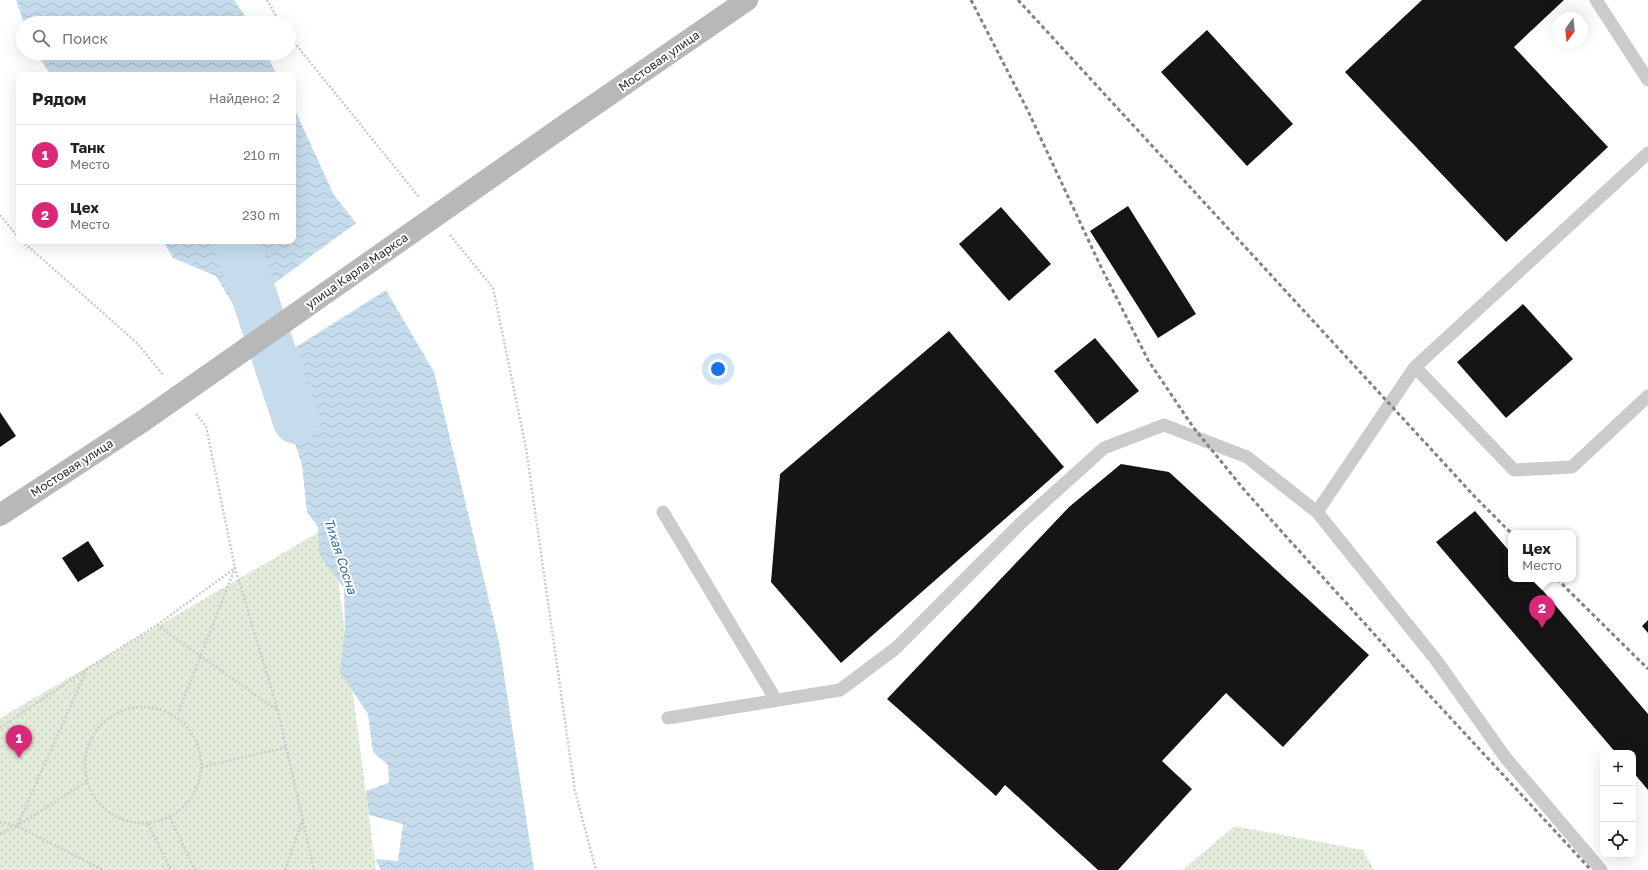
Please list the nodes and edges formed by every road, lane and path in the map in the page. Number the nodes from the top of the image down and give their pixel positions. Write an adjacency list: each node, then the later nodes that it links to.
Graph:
1 (267, 0): 4 (path)
2 (747, 0): 7 (main road, Мостовая улица)
3 (1596, 0): 6 (lane)
4 (276, 16)
5 (296, 45): 9 (path)
6 (1648, 80)
7 (571, 121): 17 (main road, улица Карла Маркса, bridge)
8 (1648, 153): 15 (lane)
9 (423, 201)
10 (0, 215): 12 (path)
11 (448, 232): 45 (path)
12 (16, 234)
13 (25, 244): 14 (path)
14 (137, 343)
15 (1415, 367): 16 (lane); 20 (lane)
16 (1648, 396)
17 (143, 421): 21 (main road, Мостовая улица)
18 (206, 426): 22 (path)
19 (663, 512): 26 (lane)
20 (1317, 512): 26 (lane); 46 (lane)
21 (0, 515)
22 (234, 568): 23 (path); 24 (path); 27 (path)
23 (157, 625): 24 (path); 25 (path)
24 (200, 656): 27 (path); 28 (path)
25 (87, 669): 30 (path); 38 (path)
26 (776, 700): 29 (lane)
27 (278, 711): 31 (path)
28 (177, 716): 32 (path); 33 (path)
29 (668, 718)
30 (0, 728)
31 (287, 748): 32 (path); 35 (path)
32 (202, 767): 34 (path)
33 (86, 782): 37 (path); 38 (path)
34 (170, 818): 37 (path); 42 (path)
35 (303, 819): 43 (path); 44 (path)
36 (0, 822): 38 (path)
37 (148, 824): 41 (path)
38 (17, 826): 39 (path); 40 (path)
39 (0, 834)
40 (103, 870)
41 (171, 870)
42 (195, 870)
43 (285, 870)
44 (314, 870)
45 (596, 870)
46 (1601, 870)

